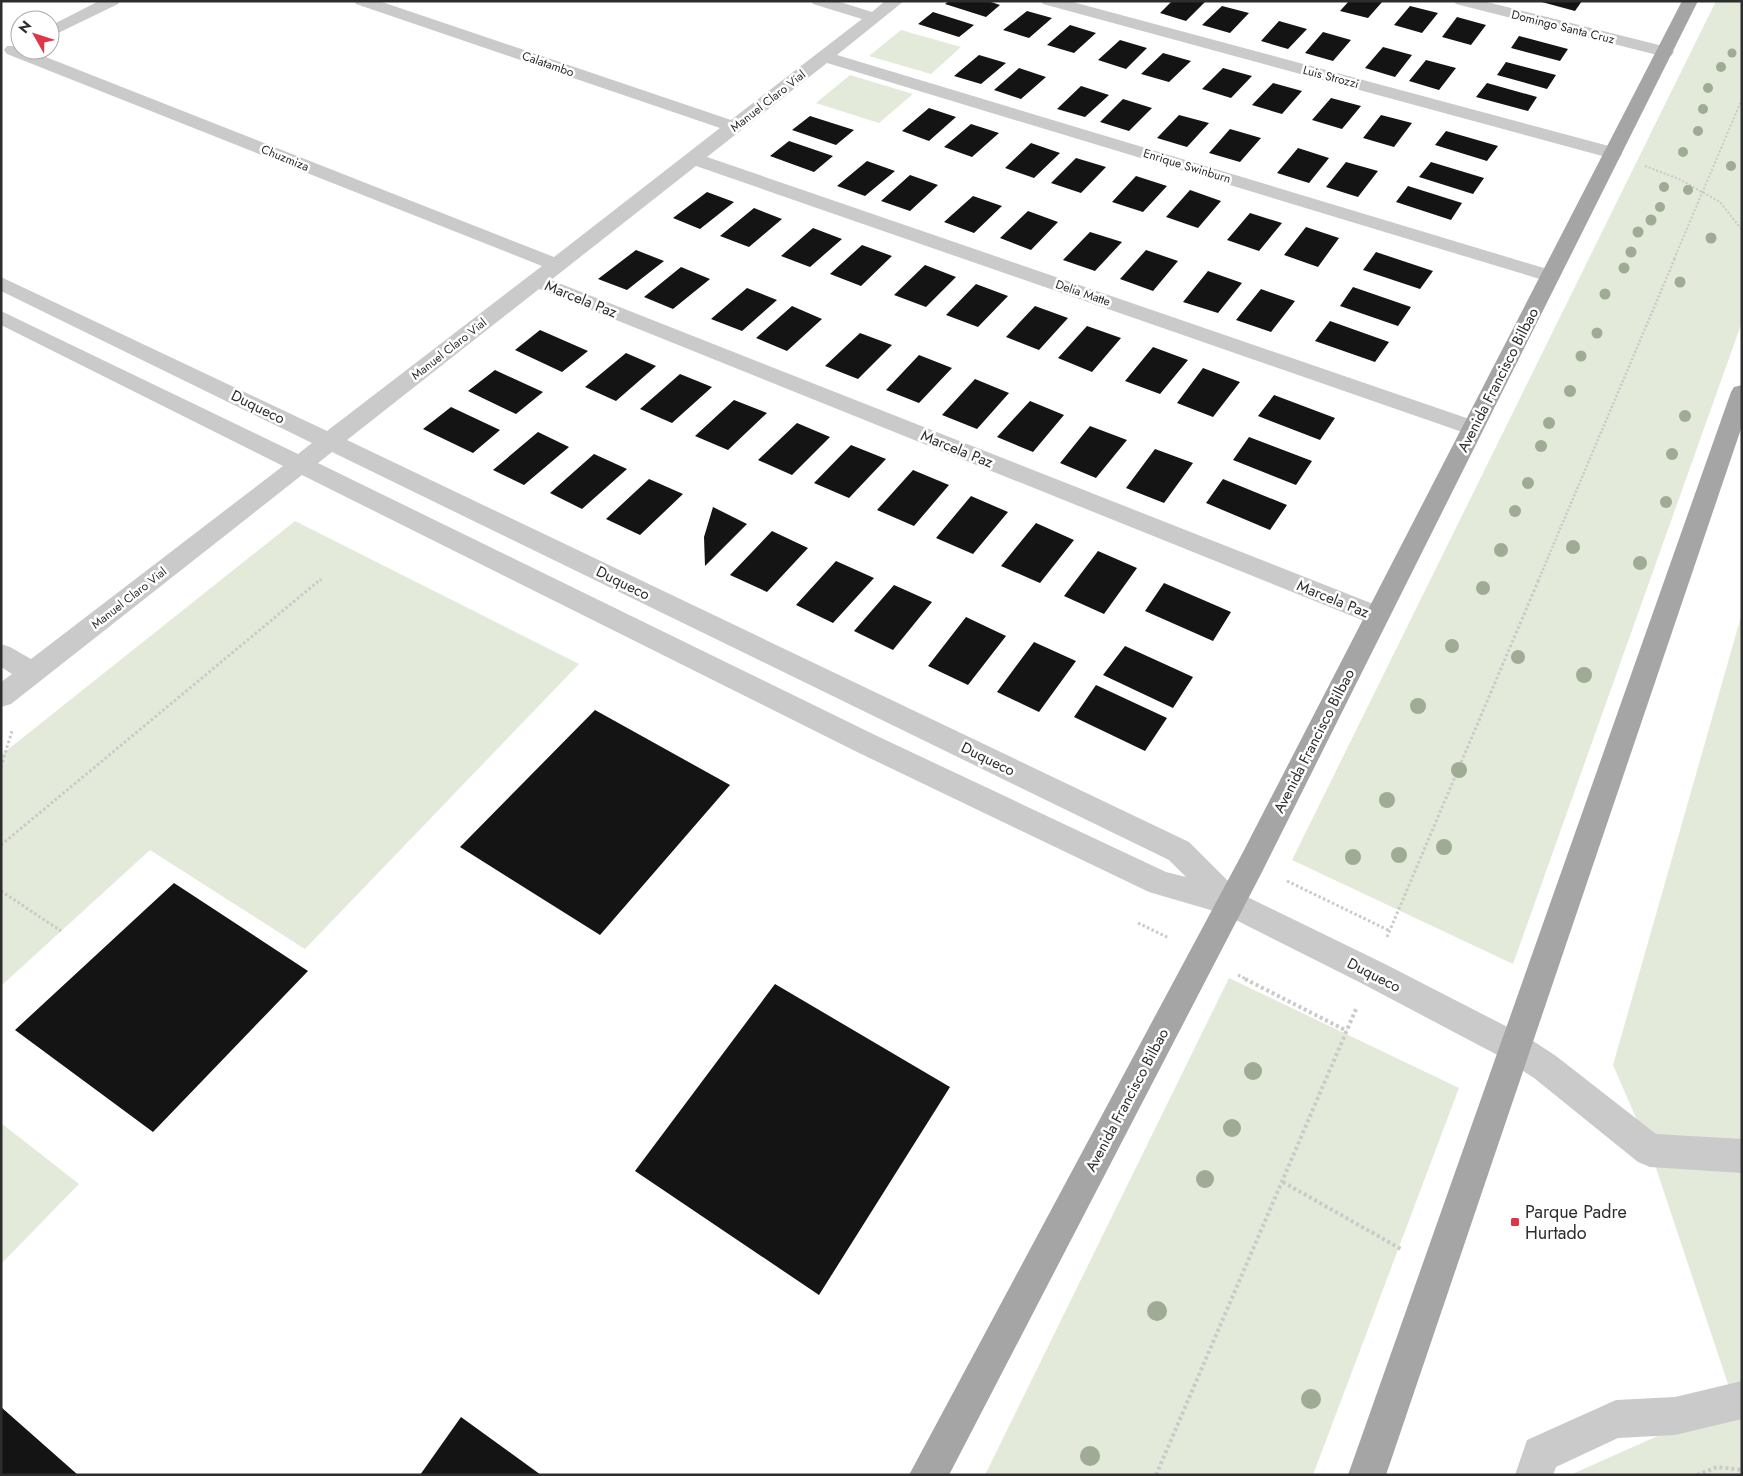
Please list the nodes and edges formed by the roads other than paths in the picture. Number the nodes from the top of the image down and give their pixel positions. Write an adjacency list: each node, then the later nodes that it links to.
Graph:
1 (112, 1): 8 (street)
2 (362, 1): 12 (street, Calatambo)
3 (820, 1): 7 (street)
4 (1049, 1): 13 (street, Luis Strozzi)
5 (1462, 1): 9 (street, Domingo Santa Cruz)
6 (1690, 1): 9 (main road, Avenida Francisco Bilbao)
7 (884, 6): 10 (street, Manuel Claro Vial)
8 (60, 27)
9 (1664, 52): 13 (main road, Avenida Francisco Bilbao)
10 (824, 57): 12 (street, Manuel Claro Vial); 16 (street, Enrique Swinburn)
11 (35, 60): 15 (street, Chuzmiza)
12 (734, 127): 14 (street, Manuel Claro Vial)
13 (1613, 153): 16 (main road, Avenida Francisco Bilbao)
14 (694, 158): 15 (street, Manuel Claro Vial); 21 (street, Delia Matte)
15 (557, 265): 17 (street, Manuel Claro Vial)
16 (1550, 276): 21 (main road, Avenida Francisco Bilbao)
17 (536, 281): 22 (street, Manuel Claro Vial); 24 (street, Marcela Paz)
18 (1, 283): 22 (street, Duqueco)
19 (1, 317): 23 (street, Duqueco)
20 (1742, 392): 29 (main road)
21 (1473, 428): 24 (main road, Avenida Francisco Bilbao)
22 (330, 442): 23 (street, Manuel Claro Vial); 28 (street, Duqueco)
23 (300, 464): 26 (street, Manuel Claro Vial); 28 (street, Duqueco)
24 (1377, 616): 28 (main road, Avenida Francisco Bilbao)
25 (1, 654): 26 (street)
26 (32, 673): 27 (street, Manuel Claro Vial)
27 (1, 697)
28 (1231, 903): 29 (street, Duqueco); 32 (main road, Avenida Francisco Bilbao)
29 (1516, 1048): 30 (street, Duqueco); 33 (main road)
30 (1742, 1156)
31 (1742, 1400): 34 (street)
32 (928, 1475)
33 (1367, 1475)
34 (1534, 1475)

